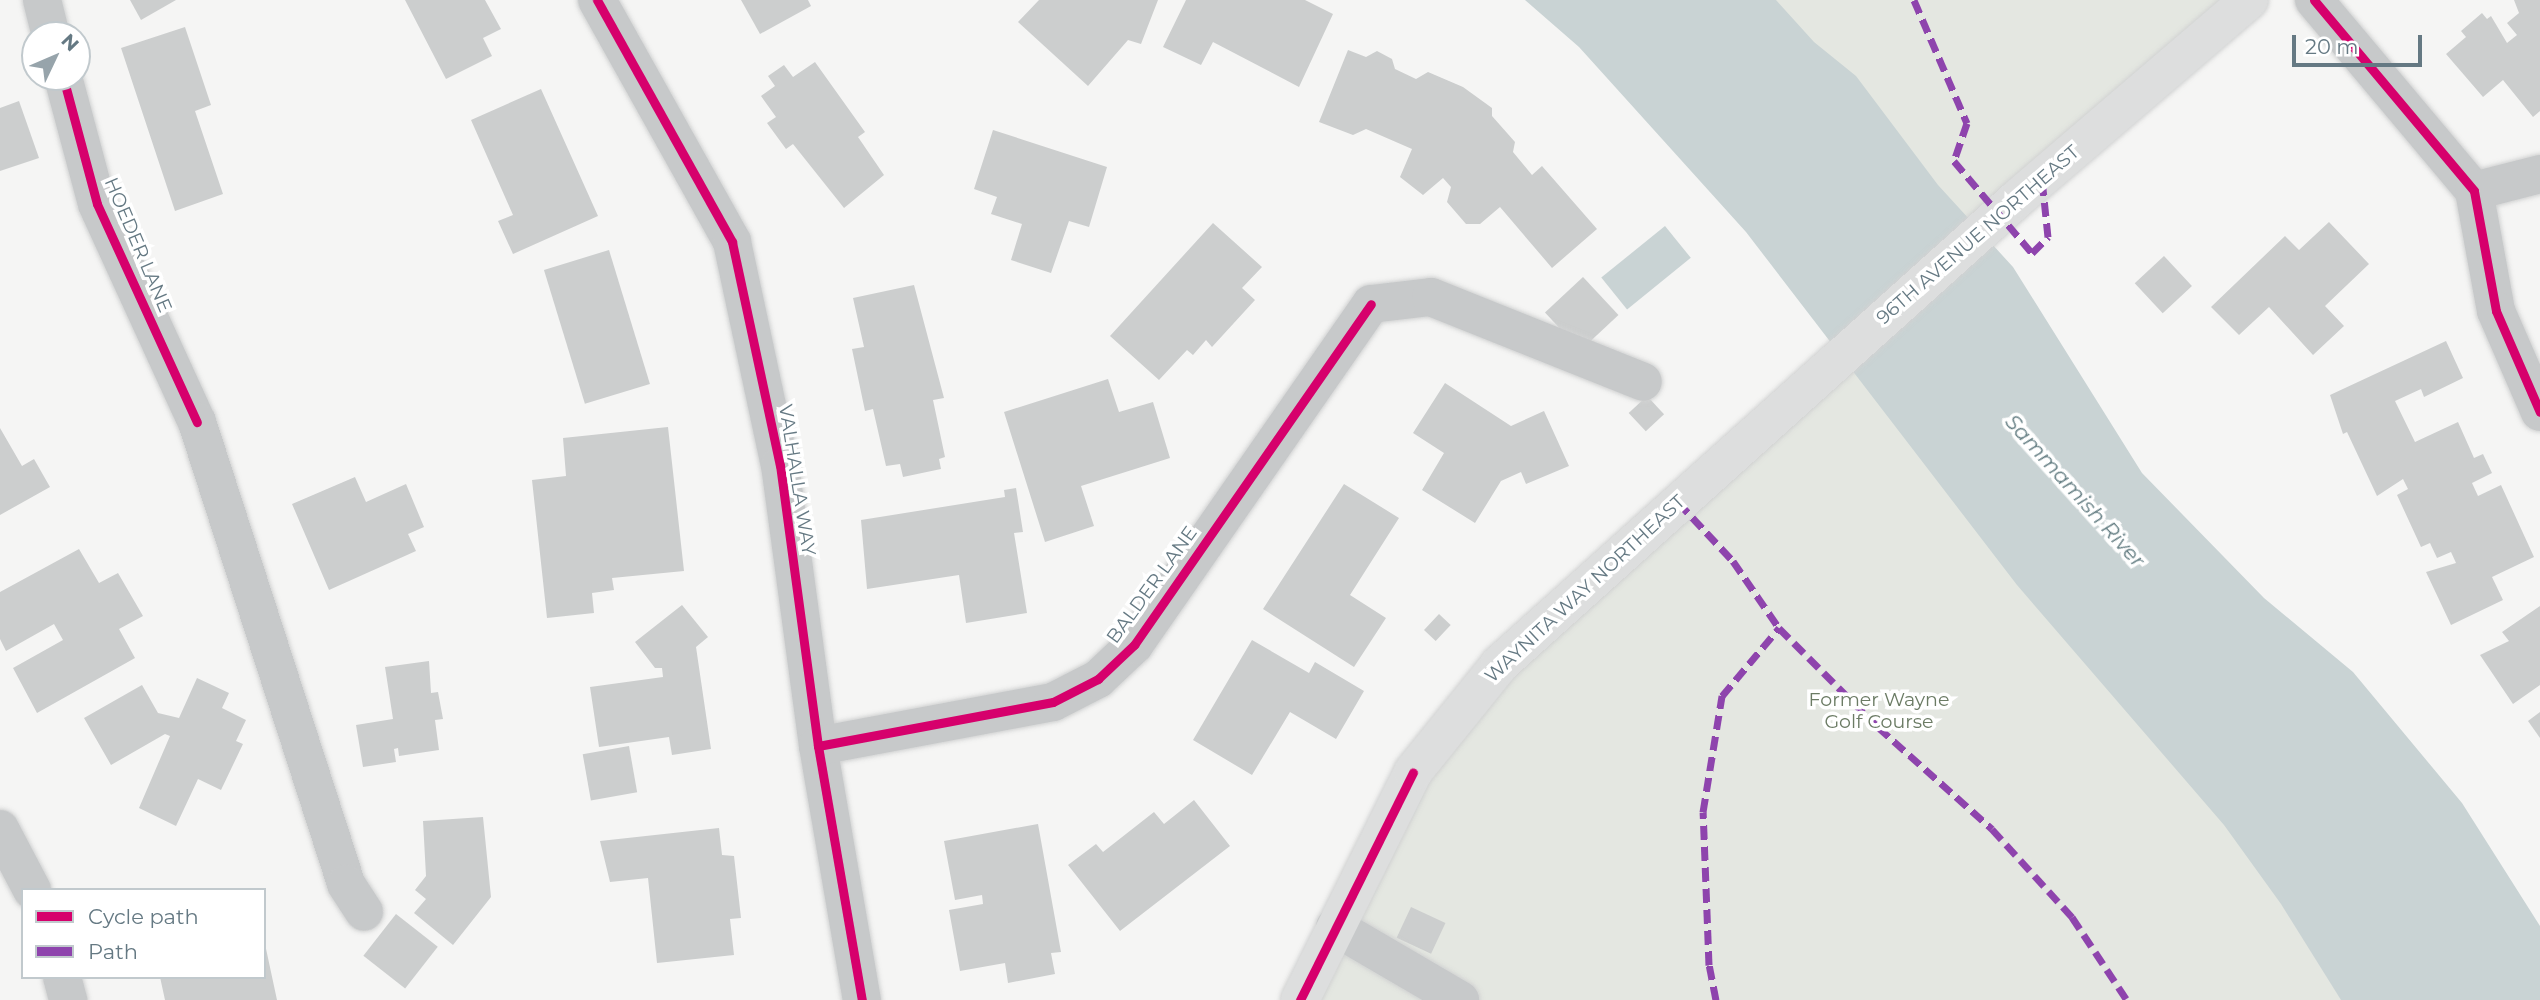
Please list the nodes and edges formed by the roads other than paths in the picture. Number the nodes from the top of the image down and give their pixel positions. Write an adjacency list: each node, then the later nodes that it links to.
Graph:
1 (42, 0): 5 (street)
2 (597, 0): 12 (street, VALHALLA WAY)
3 (2249, 0): 11 (main road, 96TH AVENUE NORTHEAST)
4 (2314, 0): 8 (street)
5 (47, 21)
6 (67, 91): 15 (street, HOEDER LANE)
7 (2540, 174): 8 (street)
8 (2474, 191): 10 (street)
9 (1643, 382): 12 (street, BALDER LANE)
10 (2540, 412)
11 (1709, 473): 16 (main road, WAYNITA WAY NORTHEAST)
12 (818, 746): 19 (street, VALHALLA WAY)
13 (0, 829): 14 (street)
14 (31, 888)
15 (364, 912)
16 (1335, 927): 20 (main road, WAYNITA WAY NORTHEAST); 21 (street)
17 (63, 979): 18 (street)
18 (68, 1000)
19 (862, 1000)
20 (1300, 1000)
21 (1460, 1000)

